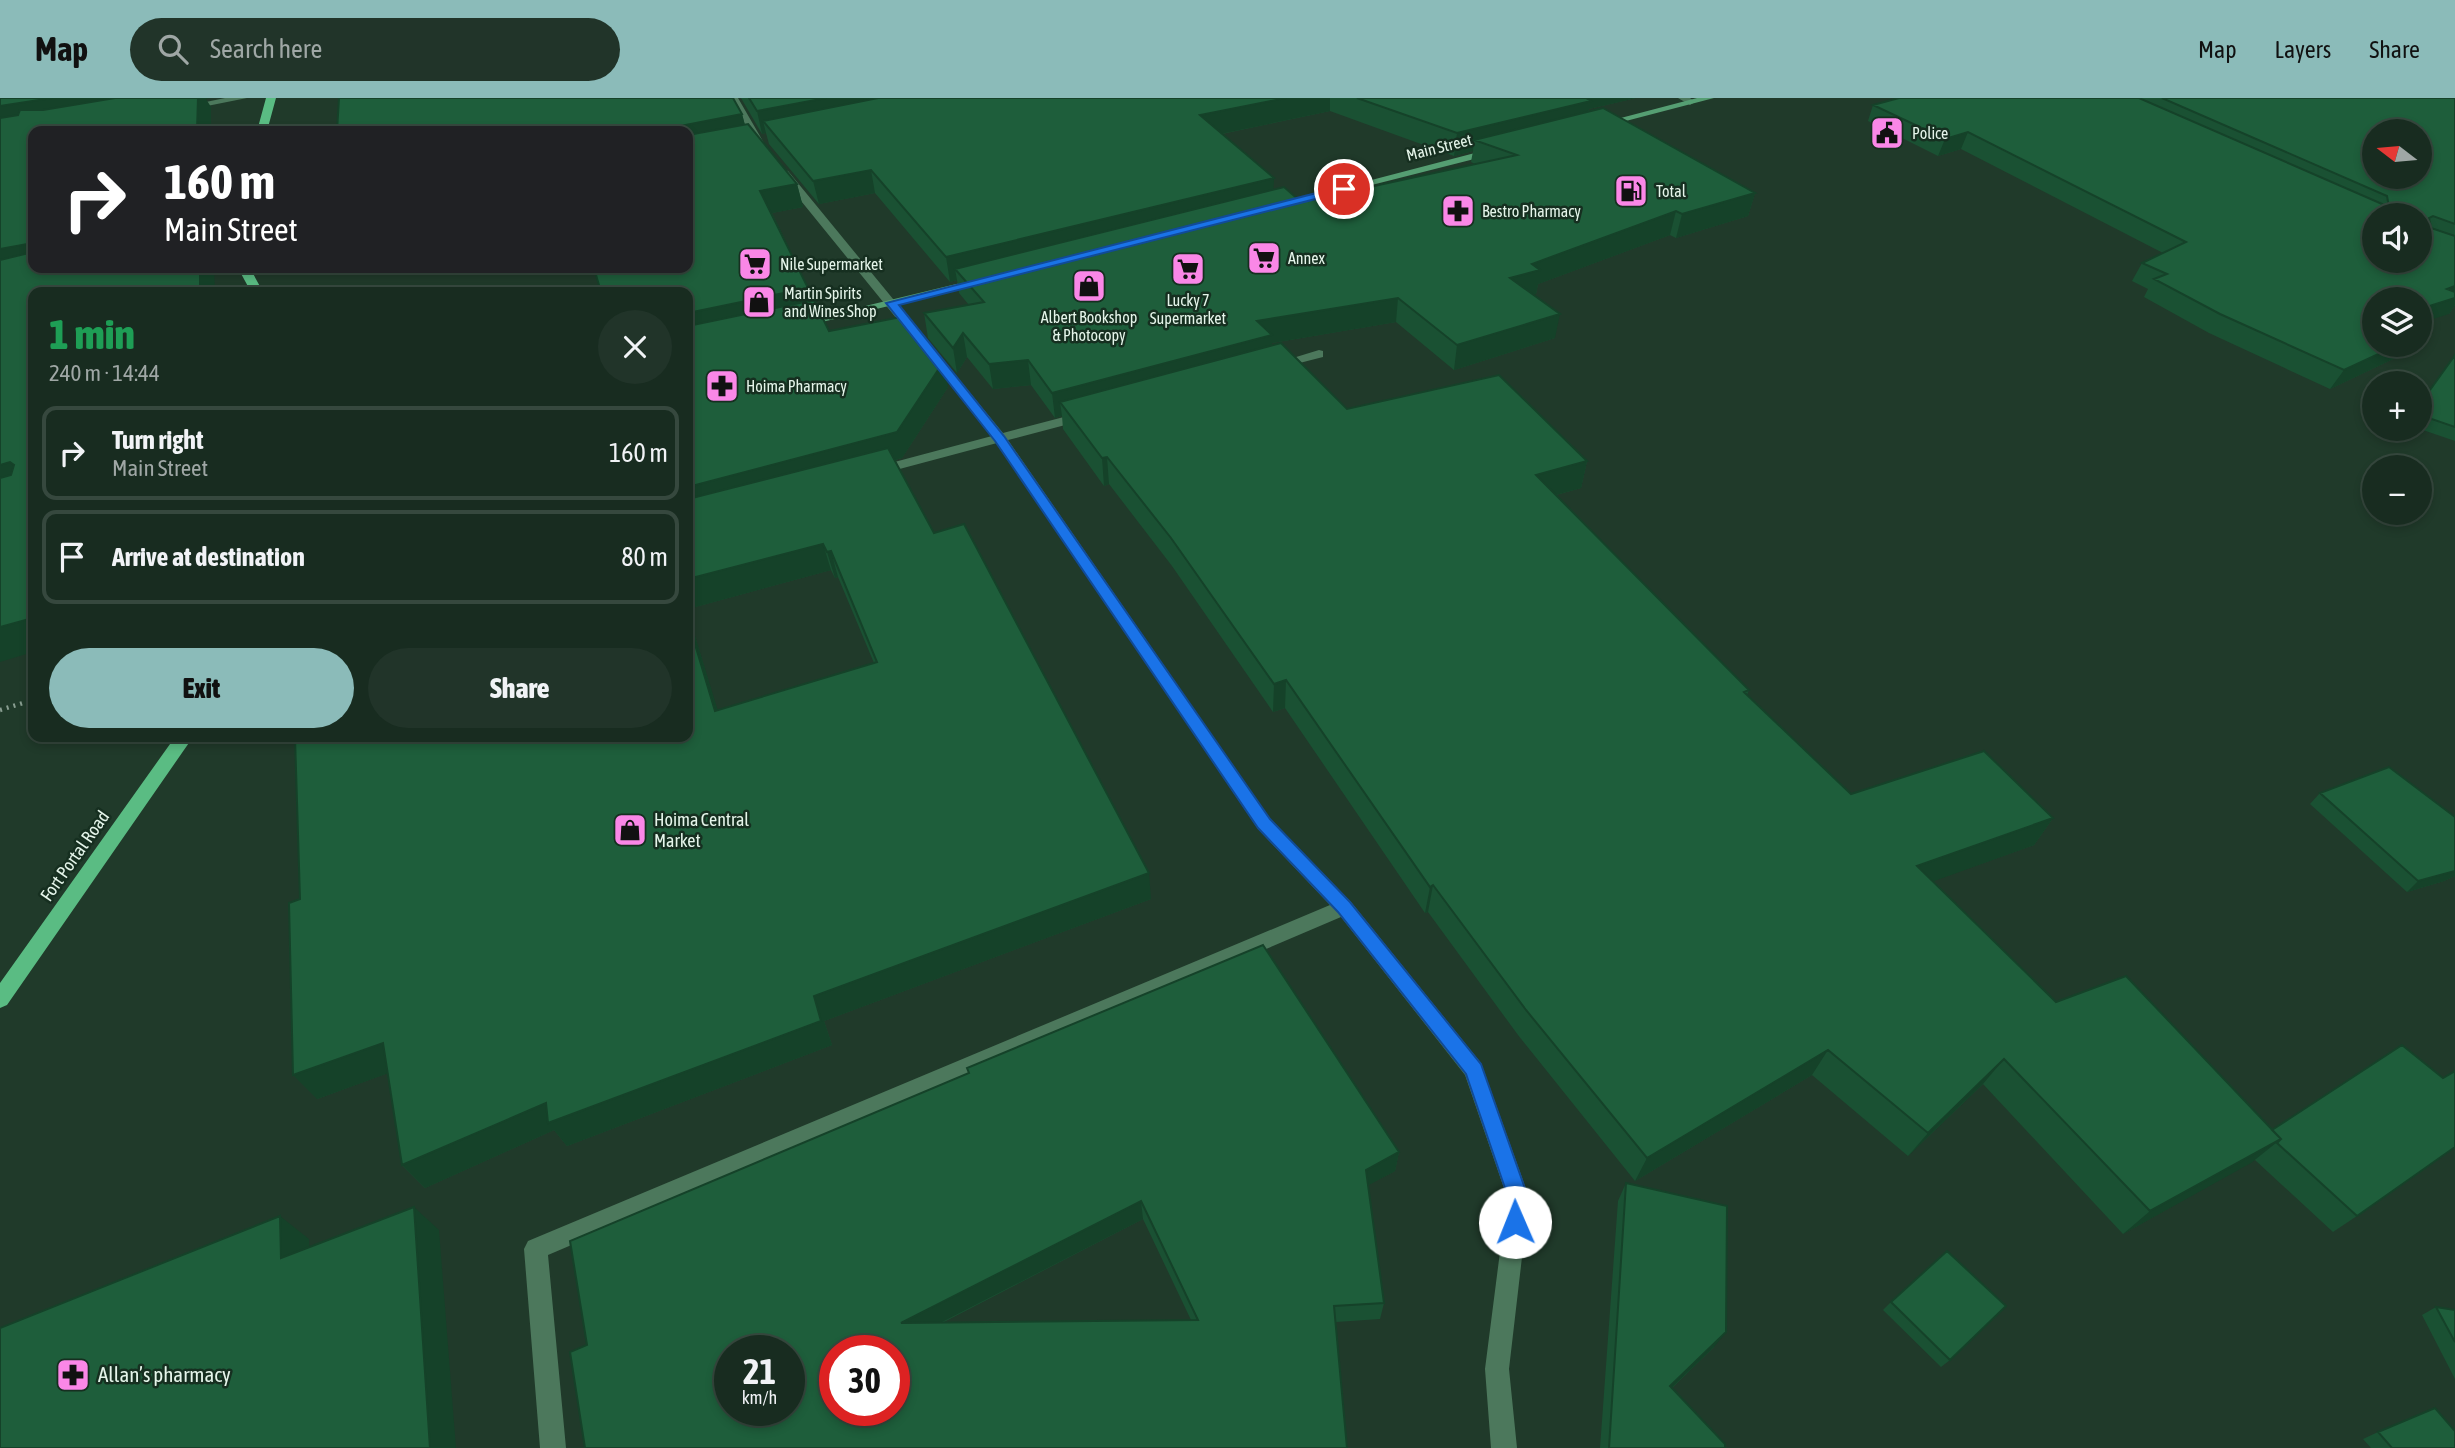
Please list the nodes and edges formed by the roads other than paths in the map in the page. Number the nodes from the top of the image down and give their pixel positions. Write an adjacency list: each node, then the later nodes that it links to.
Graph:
1 (242, 98): 6 (street)
2 (271, 98): 7 (main road)
3 (733, 98): 10 (street)
4 (1709, 98): 5 (street)
5 (1687, 100): 8 (street)
6 (176, 109)
7 (263, 126)
8 (1582, 129)
9 (771, 138): 10 (street)
10 (752, 142): 12 (street)
11 (1501, 150): 14 (street, Main Street)
12 (766, 151)
13 (774, 161): 16 (street)
14 (1270, 208)
15 (1000, 276): 16 (street)
16 (892, 303): 17 (street); 21 (street)
17 (783, 327)
18 (1319, 354): 19 (street)
19 (1266, 368)
20 (1093, 414): 21 (street)
21 (1000, 438): 22 (street); 24 (street)
22 (857, 477)
23 (180, 742): 25 (main road, Fort Portal Road)
24 (1344, 907): 26 (street); 27 (street)
25 (0, 999)
26 (553, 1448)
27 (1504, 1448)

